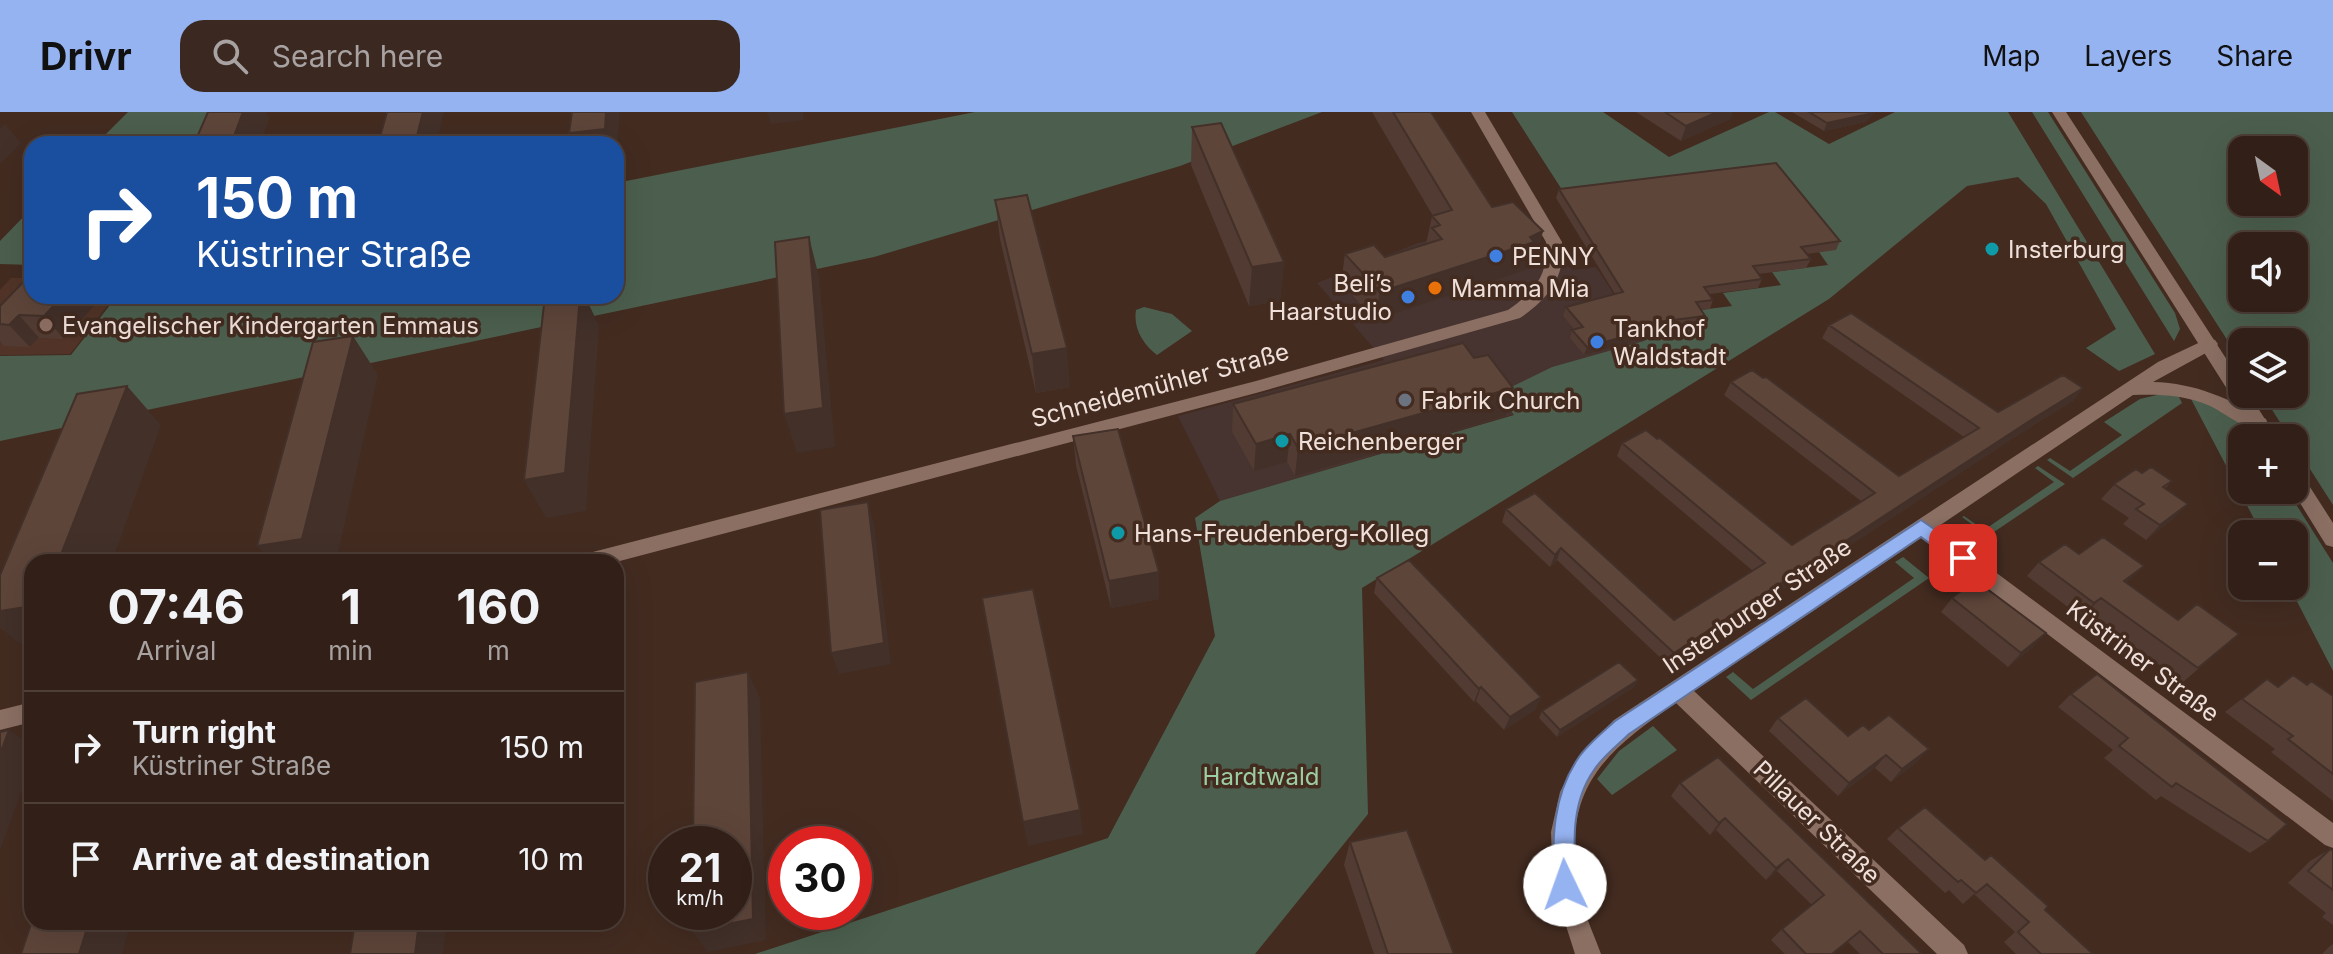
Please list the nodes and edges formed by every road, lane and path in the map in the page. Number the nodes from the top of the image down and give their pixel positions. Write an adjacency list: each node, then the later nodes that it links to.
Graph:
1 (1478, 112): 10 (street, Schneidemühler Straße)
2 (2059, 112): 3 (street)
3 (2209, 344): 4 (street, Insterburger Straße); 6 (street)
4 (2130, 389): 5 (street); 8 (street, Insterburger Straße)
5 (2252, 424)
6 (2260, 424)
7 (2308, 500): 9 (street)
8 (1921, 527): 11 (street, Insterburger Straße); 14 (street, Küstriner Straße)
9 (2333, 539)
10 (616, 554)
11 (1678, 690): 15 (street, Insterburger Straße); 16 (street, Pillauer Straße)
12 (24, 714): 13 (street)
13 (0, 720)
14 (2333, 837)
15 (1588, 954)
16 (1955, 954)

